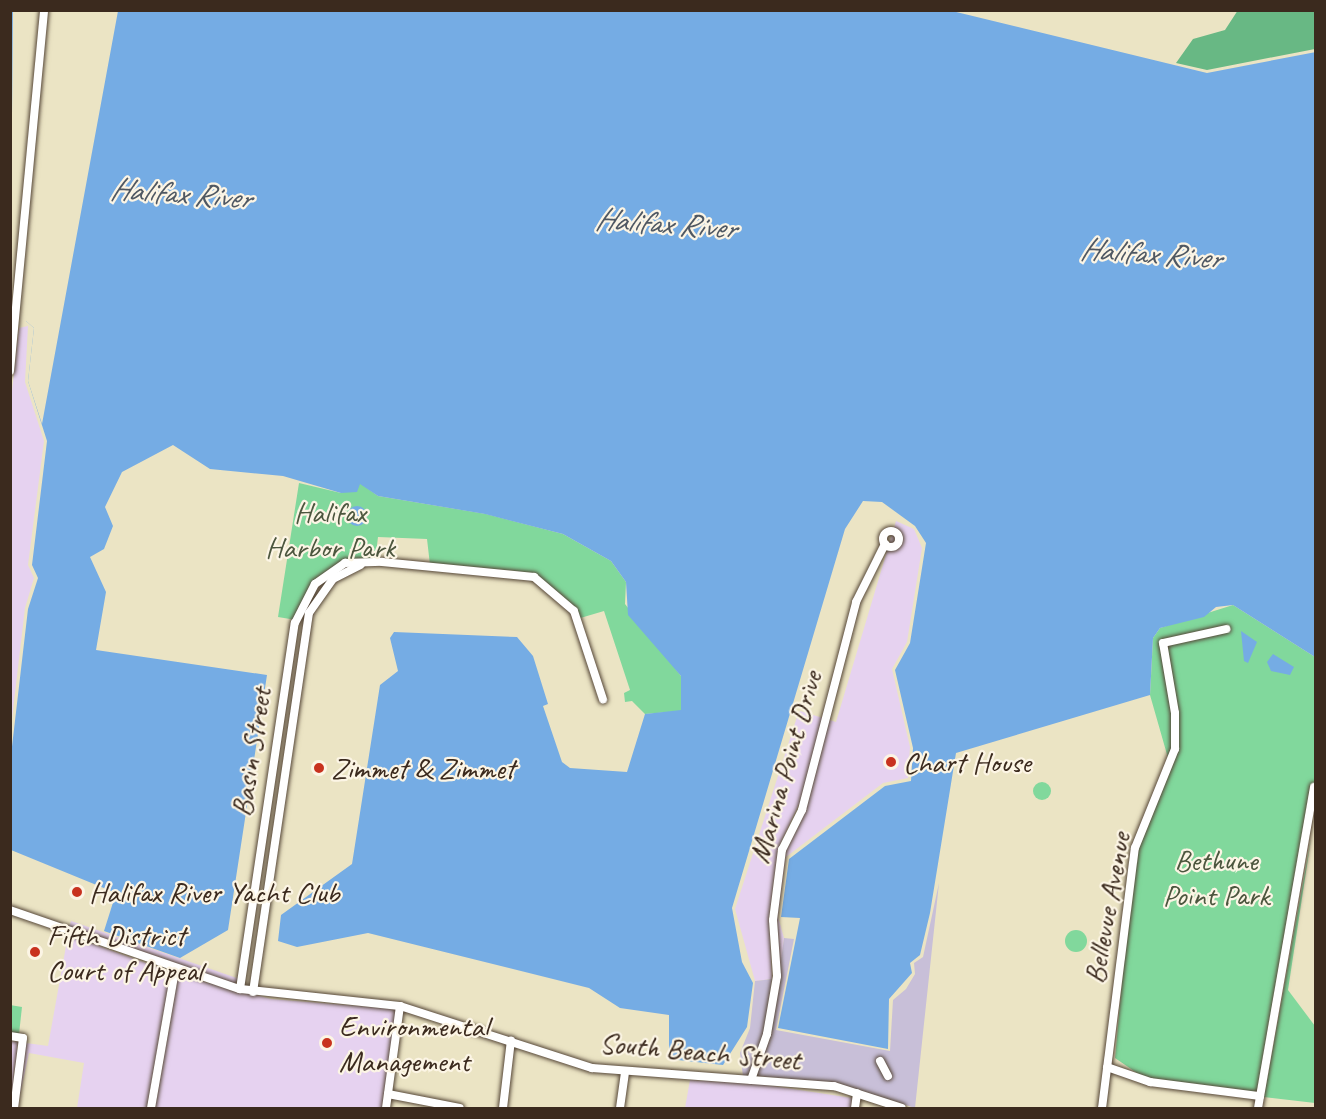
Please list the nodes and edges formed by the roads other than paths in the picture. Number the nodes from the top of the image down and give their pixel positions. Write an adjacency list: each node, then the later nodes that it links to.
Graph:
1 (44, 10): 2 (street)
2 (10, 371)
3 (885, 544): 29 (street, Marina Point Drive)
4 (366, 563): 5 (street, Basin Street); 6 (street, Basin Street); 10 (street, Basin Street)
5 (296, 623): 6 (street); 8 (street, Basin Street)
6 (307, 625): 9 (street, Basin Street)
7 (1226, 629): 26 (street, Bellevue Avenue)
8 (286, 685): 9 (street); 11 (street, Basin Street)
9 (297, 686): 12 (street, Basin Street)
10 (603, 699)
11 (276, 748): 12 (street); 14 (street, Basin Street)
12 (288, 749): 15 (street, Basin Street)
13 (1314, 787): 32 (street)
14 (270, 788): 15 (street); 16 (street, Basin Street)
15 (282, 789): 17 (street, Basin Street)
16 (257, 876): 17 (street); 20 (street, Basin Street)
17 (269, 877): 21 (street, Basin Street)
18 (10, 910): 19 (street, South Beach Street)
19 (175, 970): 20 (street, South Beach Street); 34 (street)
20 (240, 989): 21 (street, South Beach Street)
21 (253, 992): 22 (street, South Beach Street)
22 (400, 1006): 24 (street, South Beach Street); 31 (street)
23 (10, 1036): 33 (street)
24 (511, 1040): 27 (street, South Beach Street); 37 (street)
25 (880, 1061): 28 (street)
26 (1107, 1067): 32 (street); 41 (street, Bellevue Avenue)
27 (625, 1074): 29 (street, South Beach Street); 38 (street)
28 (888, 1076)
29 (751, 1080): 30 (street, South Beach Street)
30 (857, 1093): 39 (street); 40 (street, South Beach Street)
31 (388, 1094): 35 (street); 36 (street)
32 (1260, 1096): 42 (street)
33 (14, 1108)
34 (151, 1108)
35 (386, 1108)
36 (460, 1108)
37 (503, 1108)
38 (620, 1108)
39 (855, 1108)
40 (902, 1108)
41 (1102, 1108)
42 (1258, 1108)

